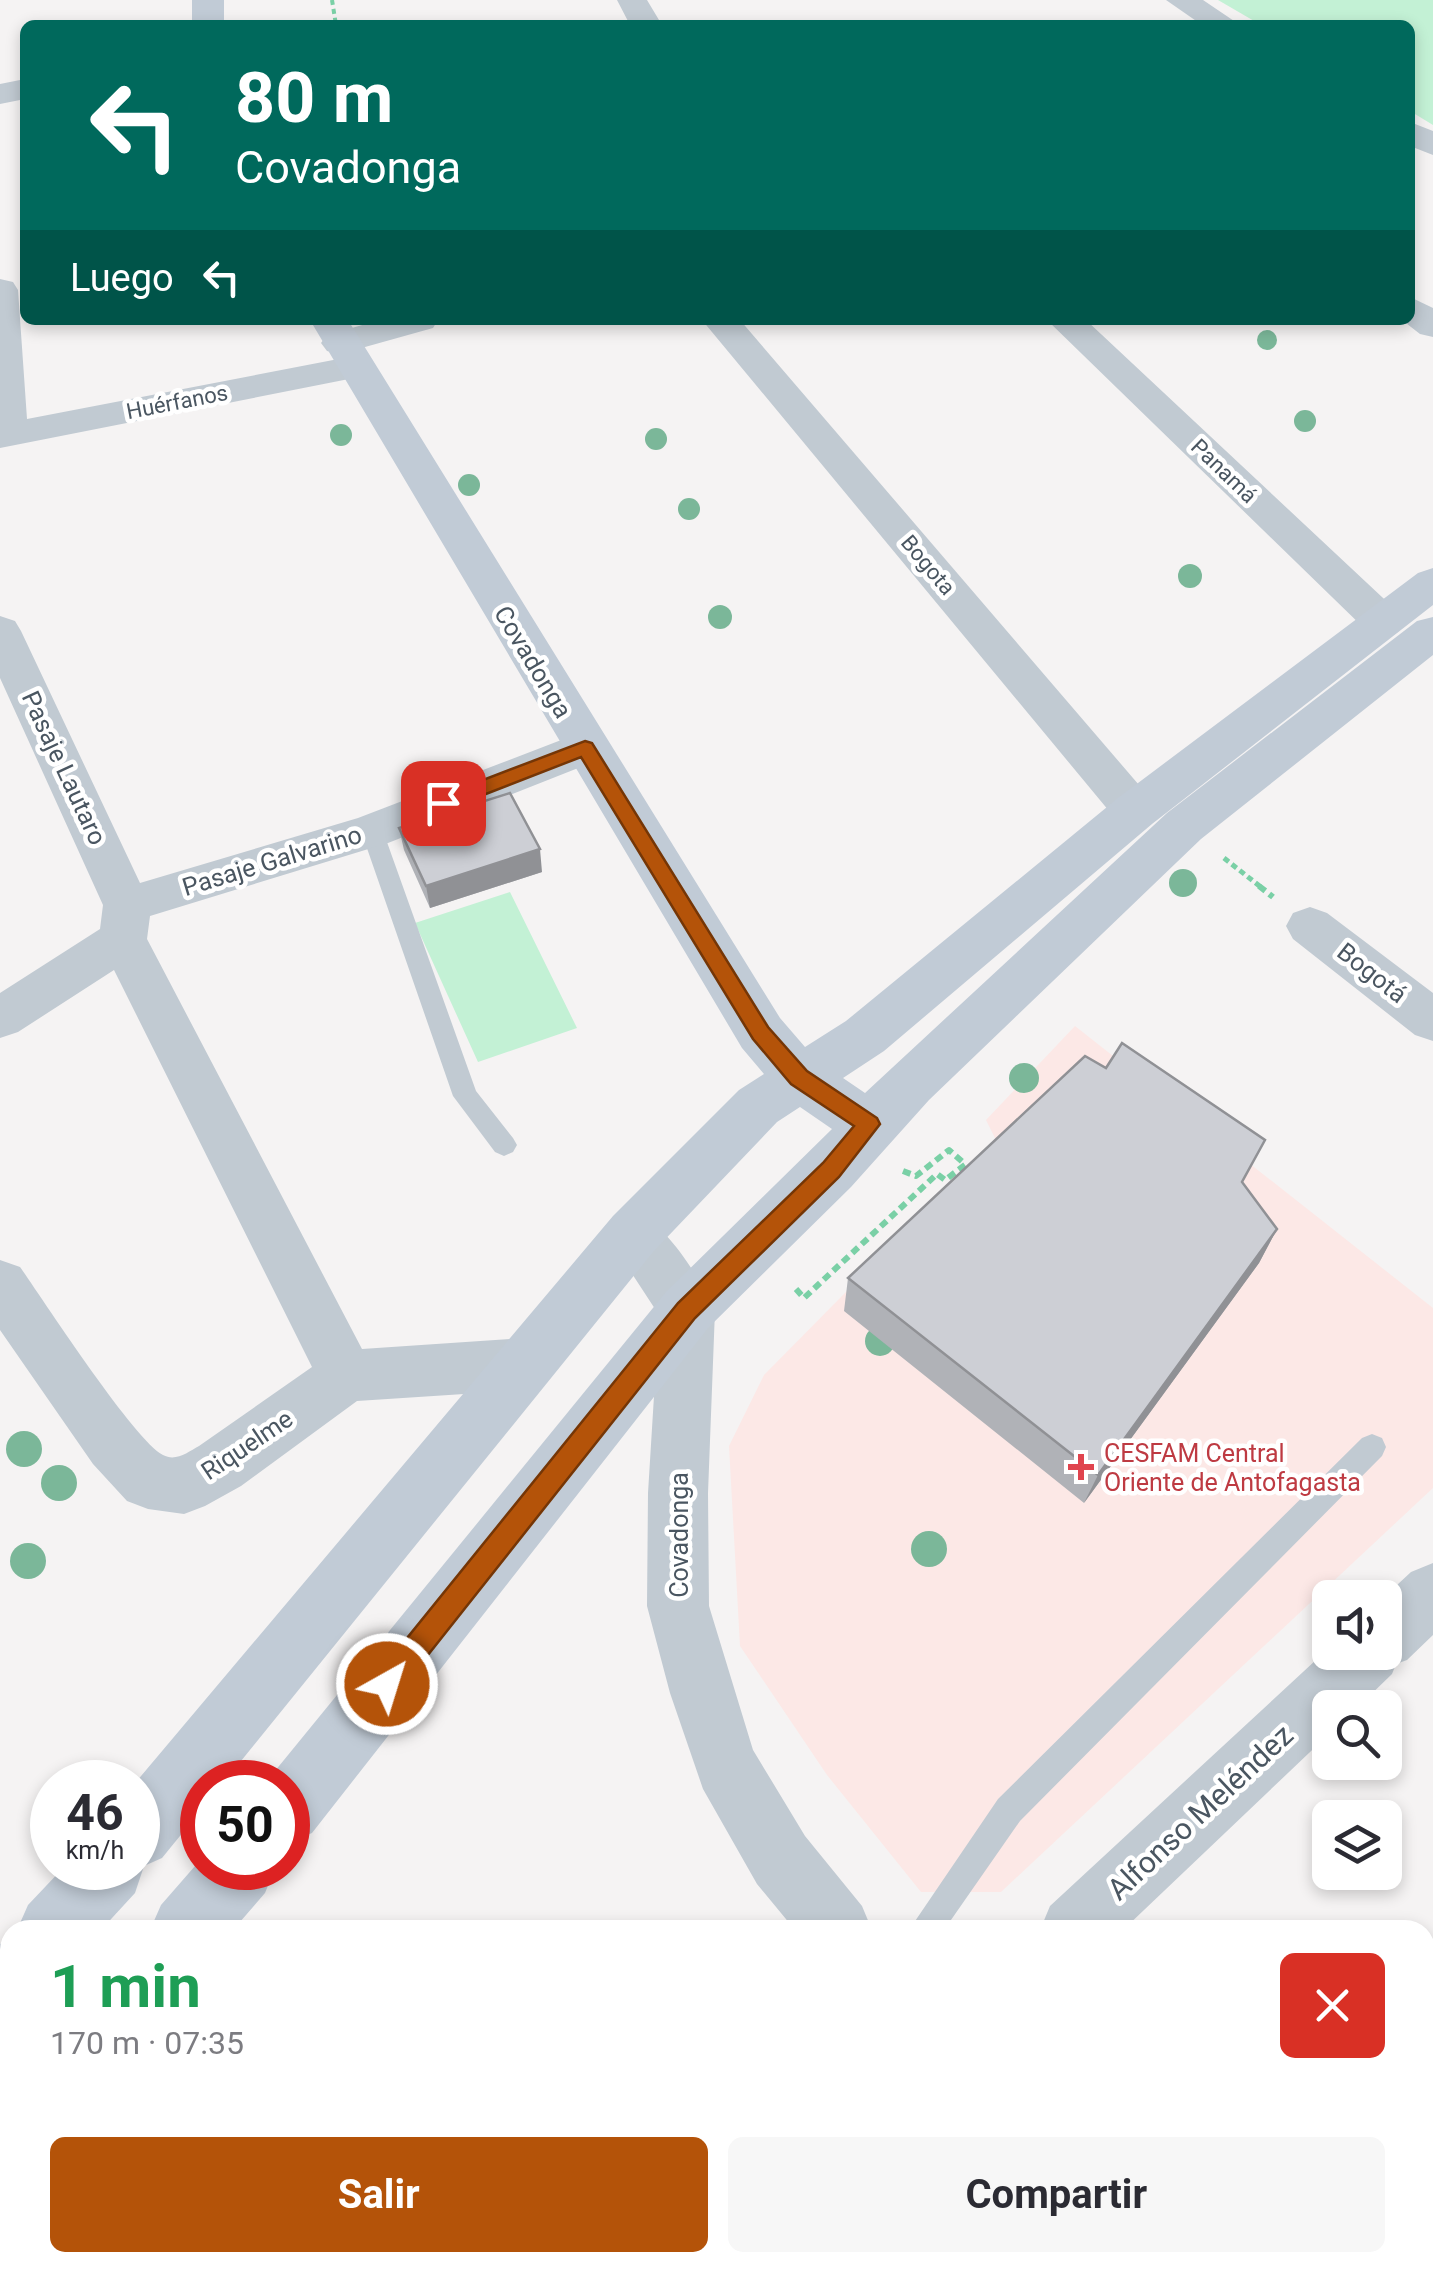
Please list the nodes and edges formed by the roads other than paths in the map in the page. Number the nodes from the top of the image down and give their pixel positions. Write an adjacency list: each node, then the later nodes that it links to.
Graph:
1 (1181, 0): 2 (street)
2 (1215, 20)
3 (0, 290): 8 (street)
4 (404, 325): 7 (street, Huérfanos)
5 (724, 325): 14 (street, Bogota)
6 (1070, 325): 10 (street, Panamá)
7 (341, 344): 8 (street, Huérfanos); 13 (main road, Covadonga)
8 (4, 435)
9 (1433, 583): 10 (main road)
10 (1383, 622): 14 (main road)
11 (0, 631): 16 (street, Pasaje Lautaro)
12 (1433, 632): 21 (main road)
13 (585, 748): 15 (street, Pasaje Galvarino); 20 (main road, Covadonga)
14 (1135, 811): 20 (main road)
15 (372, 830): 16 (street, Pasaje Galvarino); 22 (lane)
16 (125, 922): 18 (street, Pasaje Galvarino); 27 (street, Pasaje Lautaro)
17 (1310, 926): 19 (street, Bogotá)
18 (0, 1018)
19 (1433, 1021)
20 (799, 1078): 21 (main road, Covadonga); 23 (main road)
21 (869, 1124): 25 (main road)
22 (504, 1145)
23 (633, 1234): 25 (street); 26 (main road)
24 (0, 1284): 27 (street, Riquelme)
25 (686, 1310): 32 (main road); 38 (street, Covadonga)
26 (524, 1364): 27 (street); 33 (main road)
27 (346, 1376)
28 (1372, 1447): 39 (lane)
29 (1433, 1593): 30 (street)
30 (1402, 1622)
31 (1351, 1670): 40 (street, Alfonso Meléndez)
32 (310, 1781)
33 (160, 1807)
34 (89, 1890): 36 (main road)
35 (221, 1890): 37 (main road)
36 (61, 1920)
37 (195, 1920)
38 (830, 1920)
39 (932, 1920)
40 (1085, 1920)

